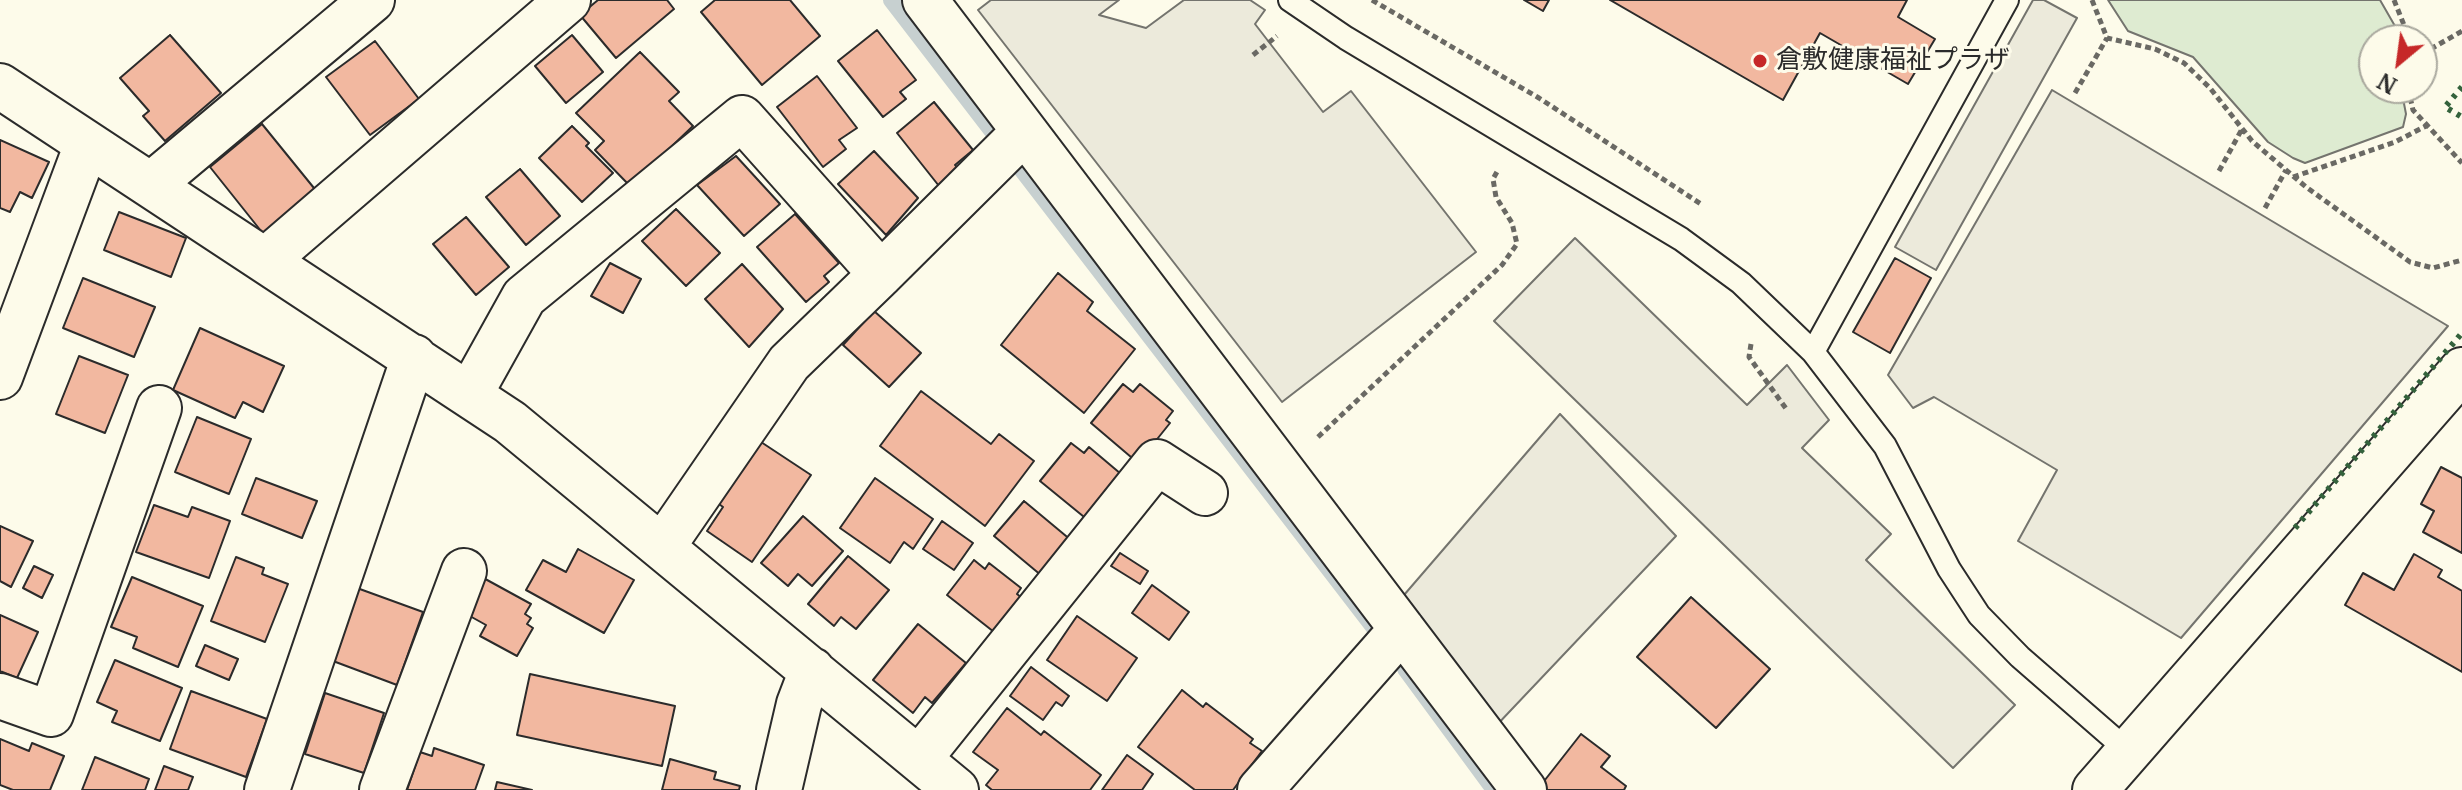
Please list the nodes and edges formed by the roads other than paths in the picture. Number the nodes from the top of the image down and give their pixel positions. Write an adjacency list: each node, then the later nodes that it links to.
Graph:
1 (372, 0): 9 (street)
2 (568, 0): 10 (street)
3 (925, 0): 7 (street)
4 (1290, 0): 12 (lane)
5 (2007, 0): 12 (lane)
6 (0, 86): 8 (street)
7 (1013, 143): 11 (street); 21 (street)
8 (87, 144): 9 (street); 15 (street)
9 (151, 185): 10 (street)
10 (266, 260): 13 (street)
11 (881, 274): 16 (street); 19 (street)
12 (1813, 352): 24 (lane)
13 (414, 357): 16 (street); 26 (street)
14 (2462, 370): 24 (street)
15 (0, 377)
16 (470, 394): 19 (street)
17 (159, 408): 23 (street)
18 (1205, 493): 25 (street)
19 (663, 546): 22 (street)
20 (464, 571): 27 (street)
21 (1392, 640): 30 (street); 31 (street)
22 (812, 670): 25 (street); 28 (street)
23 (0, 696)
24 (2128, 751): 32 (street)
25 (919, 759): 29 (street)
26 (267, 790)
27 (382, 790)
28 (779, 790)
29 (956, 790)
30 (1260, 790)
31 (1524, 790)
32 (2095, 790)

